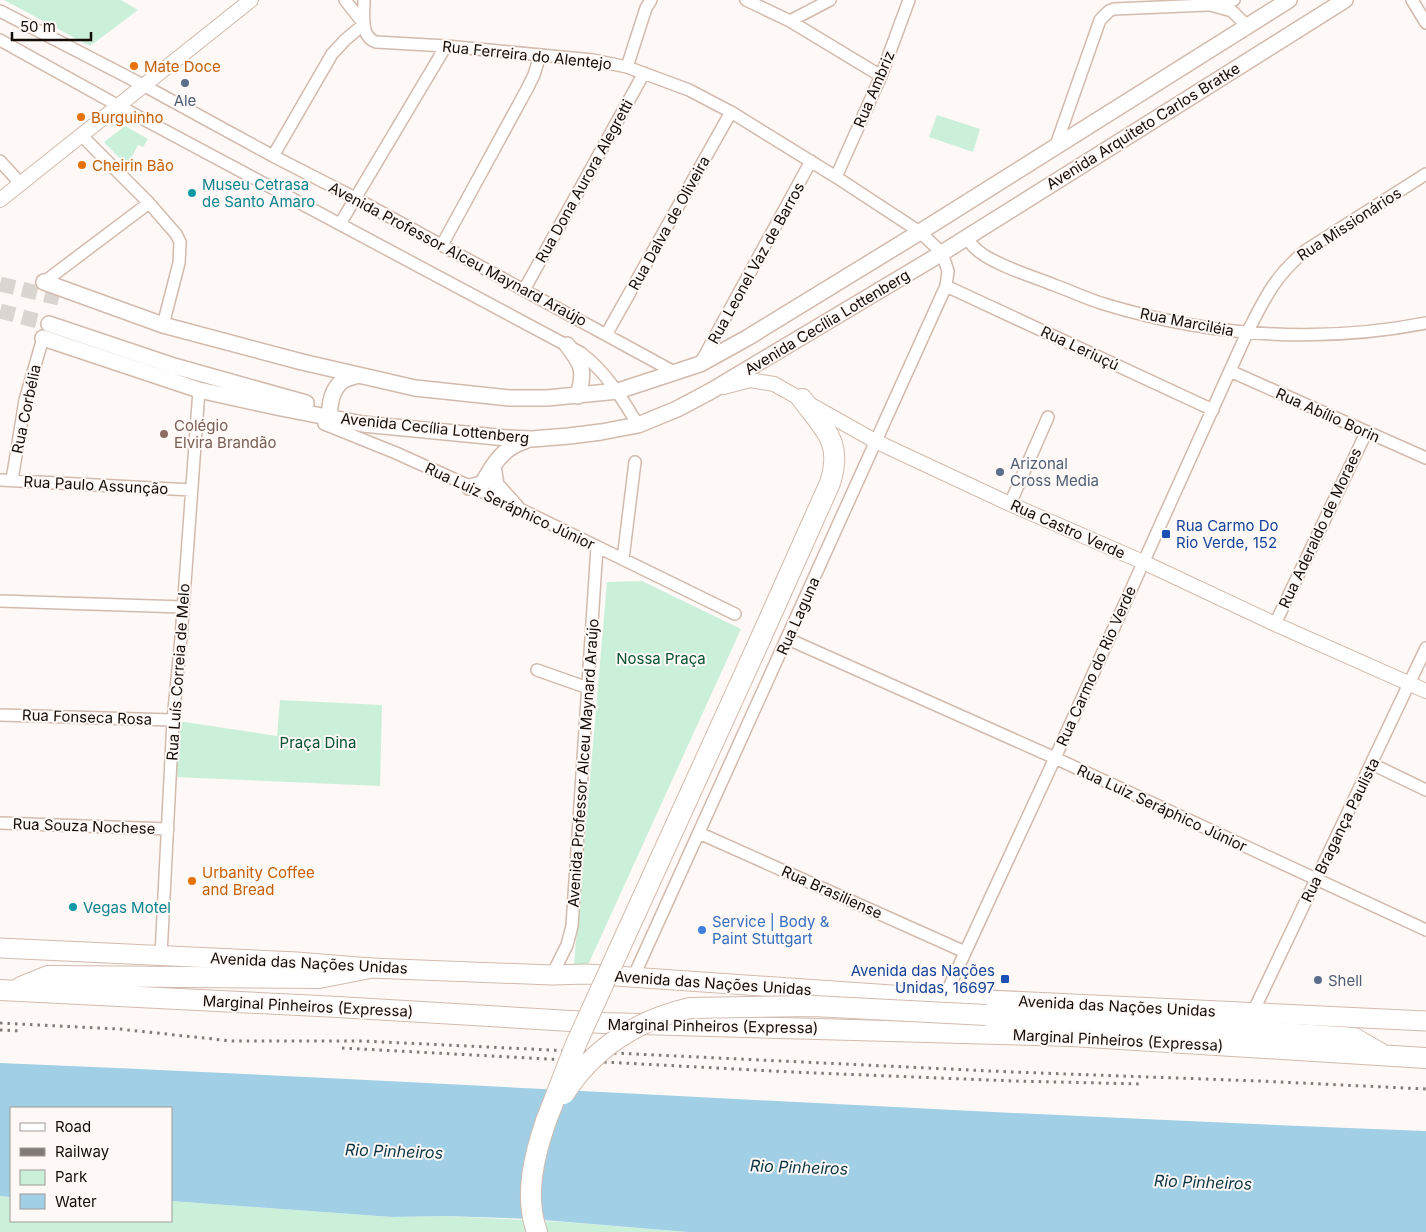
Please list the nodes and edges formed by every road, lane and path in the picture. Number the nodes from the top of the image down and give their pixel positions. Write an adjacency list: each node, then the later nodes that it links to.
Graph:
1 (251, 0): 25 (street)
2 (345, 0): 17 (street, Rua Ferreira do Alentejo)
3 (364, 0): 17 (street)
4 (651, 0): 22 (street)
5 (746, 0): 15 (street)
6 (830, 0): 15 (street)
7 (910, 0): 24 (street, Rua Ambriz)
8 (1234, 0): 13 (street)
9 (1345, 0): 41 (main road, Avenida Arquiteto Carlos Bratke)
10 (1412, 0): 16 (street)
11 (1284, 1): 18 (main road, Avenida Arquiteto Carlos Bratke)
12 (1158, 3): 13 (street); 29 (street)
13 (1207, 5): 18 (street)
14 (0, 11): 25 (street, Avenida Professor Alceu Maynard Araújo)
15 (790, 21): 24 (street)
16 (1426, 23)
17 (364, 24): 20 (street, Rua Ferreira do Alentejo); 30 (street)
18 (1247, 26): 29 (main road, Avenida Arquiteto Carlos Bratke)
19 (0, 40): 26 (street, Avenida Professor Alceu Maynard Araújo)
20 (446, 46): 21 (street, Rua Ferreira do Alentejo); 36 (street)
21 (540, 55): 22 (street, Rua Ferreira do Alentejo); 42 (street)
22 (626, 67): 23 (street, Rua Ferreira do Alentejo)
23 (644, 72): 27 (street, Rua Ferreira do Alentejo); 46 (street, Rua Dona Aurora Alegretti)
24 (881, 76): 34 (street, Rua Ambriz)
25 (143, 85): 26 (street); 30 (street, Avenida Professor Alceu Maynard Araújo)
26 (117, 105): 28 (street); 39 (street, Avenida Professor Alceu Maynard Araújo)
27 (731, 112): 32 (street, Rua Ferreira do Alentejo); 52 (street, Rua Dalva de Oliveira)
28 (81, 134): 35 (street); 38 (street)
29 (1056, 145): 40 (main road, Avenida Arquiteto Carlos Bratke)
30 (273, 156): 36 (street, Avenida Professor Alceu Maynard Araújo)
31 (0, 161): 35 (street)
32 (811, 161): 34 (street, Rua Ferreira do Alentejo); 55 (street, Rua Leonel Vaz de Barros)
33 (1426, 174): 51 (street, Rua Missionários)
34 (836, 177): 40 (street, Rua Ferreira do Alentejo)
35 (20, 183): 37 (street)
36 (354, 198): 39 (street); 42 (street, Avenida Professor Alceu Maynard Araújo)
37 (0, 200)
38 (149, 203): 44 (street); 49 (street)
39 (340, 224): 53 (street, Avenida Professor Alceu Maynard Araújo)
40 (920, 232): 43 (street, Rua Ferreira do Alentejo); 55 (main road, Avenida Cecília Lottenberg)
41 (965, 238): 43 (main road, Avenida Arquiteto Carlos Bratke); 51 (street, Rua Marciléia)
42 (442, 244): 46 (street, Avenida Professor Alceu Maynard Araújo)
43 (942, 253): 45 (street, Rua Laguna); 60 (main road, Avenida Cecília Lottenberg)
44 (44, 282): 49 (main road, Avenida Cecília Lottenberg)
45 (946, 286): 64 (street, Rua Leriuçú); 70 (street, Rua Laguna)
46 (524, 290): 52 (street, Avenida Professor Alceu Maynard Araújo)
47 (59, 298): 54 (main road)
48 (1426, 323): 51 (street, Rua Marciléia)
49 (164, 325): 54 (main road, Avenida Cecília Lottenberg)
50 (46, 331): 59 (main road, Avenida Cecília Lottenberg); 65 (main road); 75 (street, Rua Corbélia)
51 (1247, 333): 56 (street, Rua Carmo do Rio Verde)
52 (606, 335): 57 (street, Avenida Professor Alceu Maynard Araújo)
53 (567, 345): 61 (street, Avenida Professor Alceu Maynard Araújo); 62 (main road)
54 (302, 362): 58 (main road, Avenida Cecília Lottenberg)
55 (700, 364): 57 (main road, Avenida Cecília Lottenberg)
56 (1230, 371): 64 (street, Rua Carmo do Rio Verde); 68 (street, Rua Abílio Borin)
57 (676, 373): 61 (main road, Avenida Cecília Lottenberg)
58 (359, 375): 62 (main road, Avenida Cecília Lottenberg); 65 (main road)
59 (199, 390): 65 (main road, Avenida Cecília Lottenberg); 77 (street, Rua Luís Correia de Melo)
60 (711, 391): 63 (street, Rua Castro Verde); 67 (main road, Avenida Cecília Lottenberg)
61 (618, 392): 62 (main road, Avenida Cecília Lottenberg); 67 (street, Avenida Professor Alceu Maynard Araújo)
62 (578, 396)
63 (802, 399): 70 (street, Rua Castro Verde); 115 (highway, bridge)
64 (1213, 410): 82 (street, Rua Carmo do Rio Verde)
65 (331, 418): 69 (main road, Avenida Cecília Lottenberg); 76 (street, Rua Luiz Seráphico Júnior)
66 (1048, 418): 78 (street)
67 (638, 425): 69 (main road, Avenida Cecília Lottenberg)
68 (1366, 433): 71 (street, Rua Abílio Borin); 86 (street, Rua Aderaldo de Moraes)
69 (532, 438): 73 (main road)
70 (875, 441): 78 (street, Rua Castro Verde); 87 (street, Rua Laguna)
71 (1426, 458)
72 (635, 462): 81 (street)
73 (493, 466): 76 (main road); 79 (main road)
74 (0, 480): 75 (street, Rua Paulo Assunção)
75 (12, 480): 77 (street, Rua Paulo Assunção)
76 (469, 486): 79 (street, Rua Luiz Seráphico Júnior)
77 (192, 490): 84 (street, Rua Luís Correia de Melo)
78 (1010, 504): 82 (street, Rua Castro Verde)
79 (516, 507): 80 (street, Rua Luiz Seráphico Júnior)
80 (598, 547): 81 (street, Rua Luiz Seráphico Júnior); 91 (street, Avenida Professor Alceu Maynard Araújo)
81 (623, 559): 85 (street, Rua Luiz Seráphico Júnior)
82 (1143, 562): 86 (street, Rua Castro Verde); 95 (street, Rua Carmo do Rio Verde)
83 (0, 601): 84 (street)
84 (183, 607): 94 (street, Rua Luís Correia de Melo)
85 (735, 614)
86 (1275, 624): 90 (street, Rua Castro Verde)
87 (788, 639): 95 (street, Rua Luiz Seráphico Júnior); 100 (street, Rua Laguna)
88 (1426, 648): 90 (street, Rua Bragança Paulista)
89 (537, 670): 91 (street)
90 (1410, 683): 92 (street, Rua Castro Verde); 96 (street, Rua Bragança Paulista)
91 (588, 688): 107 (street, Avenida Professor Alceu Maynard Araújo)
92 (1426, 691)
93 (0, 715): 94 (street, Rua Fonseca Rosa)
94 (173, 720): 99 (street, Rua Luís Correia de Melo)
95 (1055, 758): 101 (street, Rua Luiz Seráphico Júnior); 104 (street, Rua Carmo do Rio Verde)
96 (1372, 764): 97 (street); 101 (street, Rua Bragança Paulista)
97 (1426, 790)
98 (0, 823): 99 (street, Rua Souza Nochese)
99 (168, 829): 105 (street, Rua Luís Correia de Melo)
100 (699, 833): 104 (street, Rua Brasiliense); 108 (street, Rua Laguna)
101 (1316, 880): 102 (street, Rua Luiz Seráphico Júnior); 111 (street, Rua Bragança Paulista)
102 (1426, 930)
103 (0, 948): 105 (highway, Avenida das Nações Unidas)
104 (965, 952): 110 (street, Rua Carmo do Rio Verde)
105 (161, 955): 106 (highway, Avenida das Nações Unidas)
106 (370, 968): 107 (highway, Avenida das Nações Unidas); 109 (highway)
107 (552, 975): 108 (highway, Avenida das Nações Unidas)
108 (634, 978): 110 (highway, Avenida das Nações Unidas)
109 (7, 990): 113 (highway, Marginal Pinheiros (Expressa))
110 (944, 998): 111 (highway, Avenida das Nações Unidas)
111 (1253, 1012): 112 (highway, Avenida das Nações Unidas)
112 (1426, 1021)
113 (1384, 1055): 114 (highway, Marginal Pinheiros (Expressa)); 115 (highway, bridge)
114 (1426, 1058)
115 (546, 1121): 116 (highway)
116 (536, 1232)

